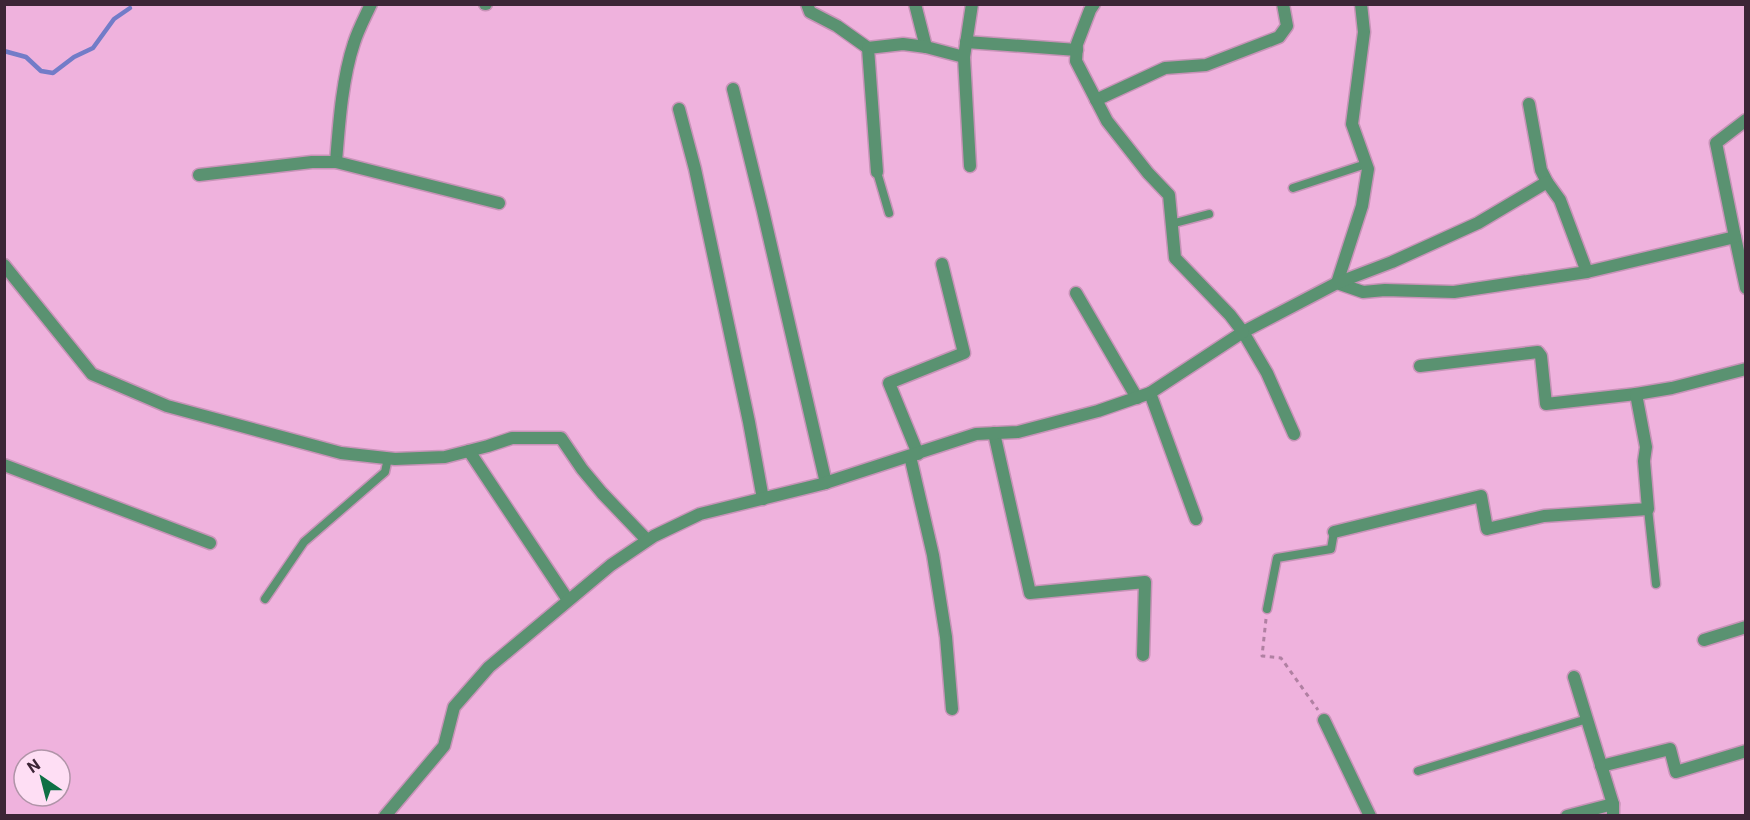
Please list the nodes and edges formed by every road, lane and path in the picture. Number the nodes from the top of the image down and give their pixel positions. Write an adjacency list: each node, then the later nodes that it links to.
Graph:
1 (371, 4): 18 (street)
2 (807, 4): 10 (street)
3 (915, 4): 9 (street)
4 (972, 4): 8 (street)
5 (1094, 4): 11 (street)
6 (1283, 4): 14 (street)
7 (1361, 4): 19 (street)
8 (966, 42): 11 (street); 12 (street)
9 (926, 47): 10 (street); 12 (street)
10 (868, 48): 21 (street)
11 (1077, 50): 14 (street)
12 (964, 57): 20 (street)
13 (733, 89): 48 (street)
14 (1096, 100): 28 (street)
15 (1529, 104): 23 (street)
16 (679, 109): 49 (street)
17 (1746, 120): 29 (street)
18 (336, 162): 22 (street); 25 (street)
19 (1366, 164): 24 (lane); 33 (street)
20 (970, 166)
21 (877, 172): 26 (lane)
22 (199, 175)
23 (1548, 182): 32 (street); 33 (street)
24 (1293, 188)
25 (499, 203)
26 (889, 213)
27 (1209, 214): 28 (lane)
28 (1171, 224): 36 (street)
29 (1735, 237): 32 (street); 34 (street)
30 (942, 264): 45 (street)
31 (4, 265): 46 (street)
32 (1587, 272): 33 (street)
33 (1337, 283): 36 (street)
34 (1746, 288)
35 (1076, 293): 41 (street)
36 (1244, 332): 39 (street); 43 (street)
37 (1420, 366): 40 (street)
38 (1746, 369): 40 (street)
39 (1150, 393): 41 (street); 51 (street)
40 (1636, 394): 50 (street)
41 (1137, 398): 42 (street)
42 (994, 433): 45 (street); 61 (street)
43 (1294, 434)
44 (469, 451): 46 (street); 53 (street); 57 (street)
45 (914, 455): 48 (street); 63 (street)
46 (388, 458): 56 (lane)
47 (4, 465): 54 (street)
48 (826, 483): 49 (street)
49 (763, 499): 53 (street)
50 (1648, 509): 52 (street); 55 (lane)
51 (1196, 519)
52 (1334, 532): 58 (lane)
53 (647, 540): 57 (street)
54 (210, 543)
55 (1656, 584)
56 (265, 599)
57 (568, 600): 70 (street)
58 (1267, 609): 65 (path)
59 (1746, 627): 60 (street)
60 (1704, 640)
61 (1143, 655)
62 (1574, 677): 64 (street)
63 (952, 709)
64 (1587, 719): 67 (street); 68 (lane)
65 (1324, 720): 71 (street)
66 (1746, 751): 67 (street)
67 (1601, 766): 69 (street)
68 (1418, 771)
69 (1613, 810): 72 (street)
70 (386, 816)
71 (1370, 816)
72 (1567, 816)

